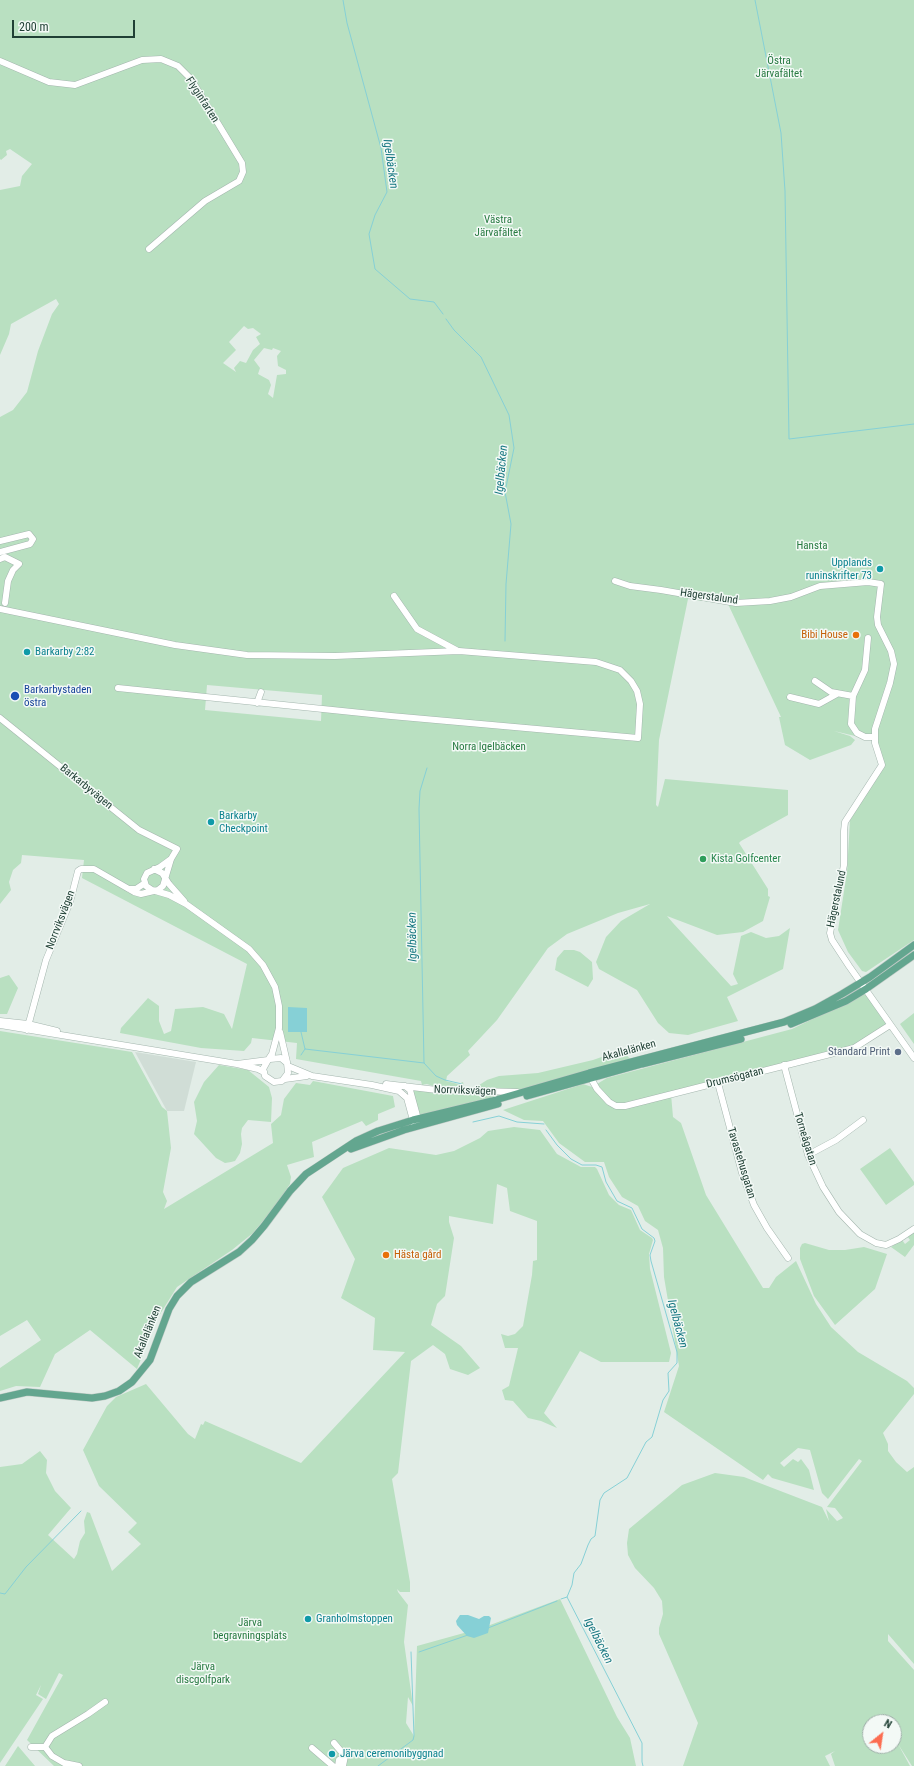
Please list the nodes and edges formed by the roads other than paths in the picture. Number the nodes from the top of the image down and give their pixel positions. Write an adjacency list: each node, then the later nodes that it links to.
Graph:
1 (0, 61): 2 (street, Flyginfarten)
2 (150, 249)
3 (13, 538): 4 (street); 5 (street); 5 (street)
4 (0, 541)
5 (16, 548): 6 (street)
6 (0, 551): 7 (street)
7 (2, 558): 10 (street)
8 (615, 581): 22 (street, Hägerstalund)
9 (394, 596): 13 (street)
10 (5, 603)
11 (0, 609): 13 (street)
12 (868, 638): 18 (street)
13 (458, 651): 20 (street)
14 (815, 682): 17 (street)
15 (118, 688): 20 (street)
16 (261, 692): 20 (street)
17 (837, 694): 18 (street); 19 (street)
18 (853, 696): 22 (street)
19 (790, 697)
20 (257, 703)
21 (0, 718): 23 (street, Barkarbyvägen)
22 (874, 738): 32 (street, Hägerstalund)
23 (171, 858): 24 (street); 25 (street)
24 (154, 869): 25 (street, Norrviksvägen); 26 (street)
25 (165, 879): 28 (street); 29 (street, Norrviksvägen)
26 (145, 883): 27 (street); 28 (street, Norrviksvägen)
27 (129, 889): 28 (street, Norrviksvägen); 36 (street, Norrviksvägen)
28 (152, 890): 29 (street, Norrviksvägen)
29 (186, 904): 37 (street, Norrviksvägen)
30 (914, 945): 32 (main road, Akallalänken)
31 (914, 955): 32 (main road, Akallalänken)
32 (864, 986): 35 (street, Hägerstalund); 47 (main road, Akallalänken)
33 (0, 1022): 36 (street)
34 (0, 1025): 36 (street); 38 (street)
35 (890, 1025): 40 (street, Hägerstalund); 44 (street, Drumsögatan)
36 (28, 1027): 38 (street); 39 (street)
37 (280, 1028): 41 (street, Norrviksvägen); 43 (street, Norrviksvägen)
38 (63, 1036): 39 (street)
39 (104, 1042): 42 (street)
40 (914, 1058)
41 (269, 1059): 42 (street); 43 (street); 45 (street)
42 (237, 1064): 45 (street)
43 (288, 1065): 46 (street, Norrviksvägen); 48 (street)
44 (784, 1065): 49 (street, Drumsögatan); 55 (street, Torneågatan)
45 (264, 1072): 48 (street)
46 (312, 1076): 48 (street, Norrviksvägen); 50 (street, Norrviksvägen)
47 (590, 1076): 49 (street, Drumsögatan); 52 (main road, Akallalänken); 54 (main road, Akallalänken)
48 (285, 1079)
49 (718, 1083): 57 (street, Tavastehusgatan)
50 (372, 1084): 51 (street, Norrviksvägen); 54 (street, Norrviksvägen)
51 (405, 1086): 52 (street, Norrviksvägen); 54 (street)
52 (524, 1092): 54 (main road, Akallalänken)
53 (863, 1120): 55 (street)
54 (416, 1123): 58 (main road, Akallalänken)
55 (808, 1155): 56 (street, Torneågatan)
56 (914, 1229)
57 (788, 1258)
58 (0, 1398)
59 (105, 1702): 62 (street)
60 (334, 1743): 64 (street)
61 (31, 1747): 62 (street)
62 (45, 1747): 65 (street)
63 (312, 1748): 66 (street)
64 (345, 1756): 67 (street); 68 (street)
65 (79, 1766)
66 (333, 1766)
67 (338, 1766)
68 (343, 1766)

